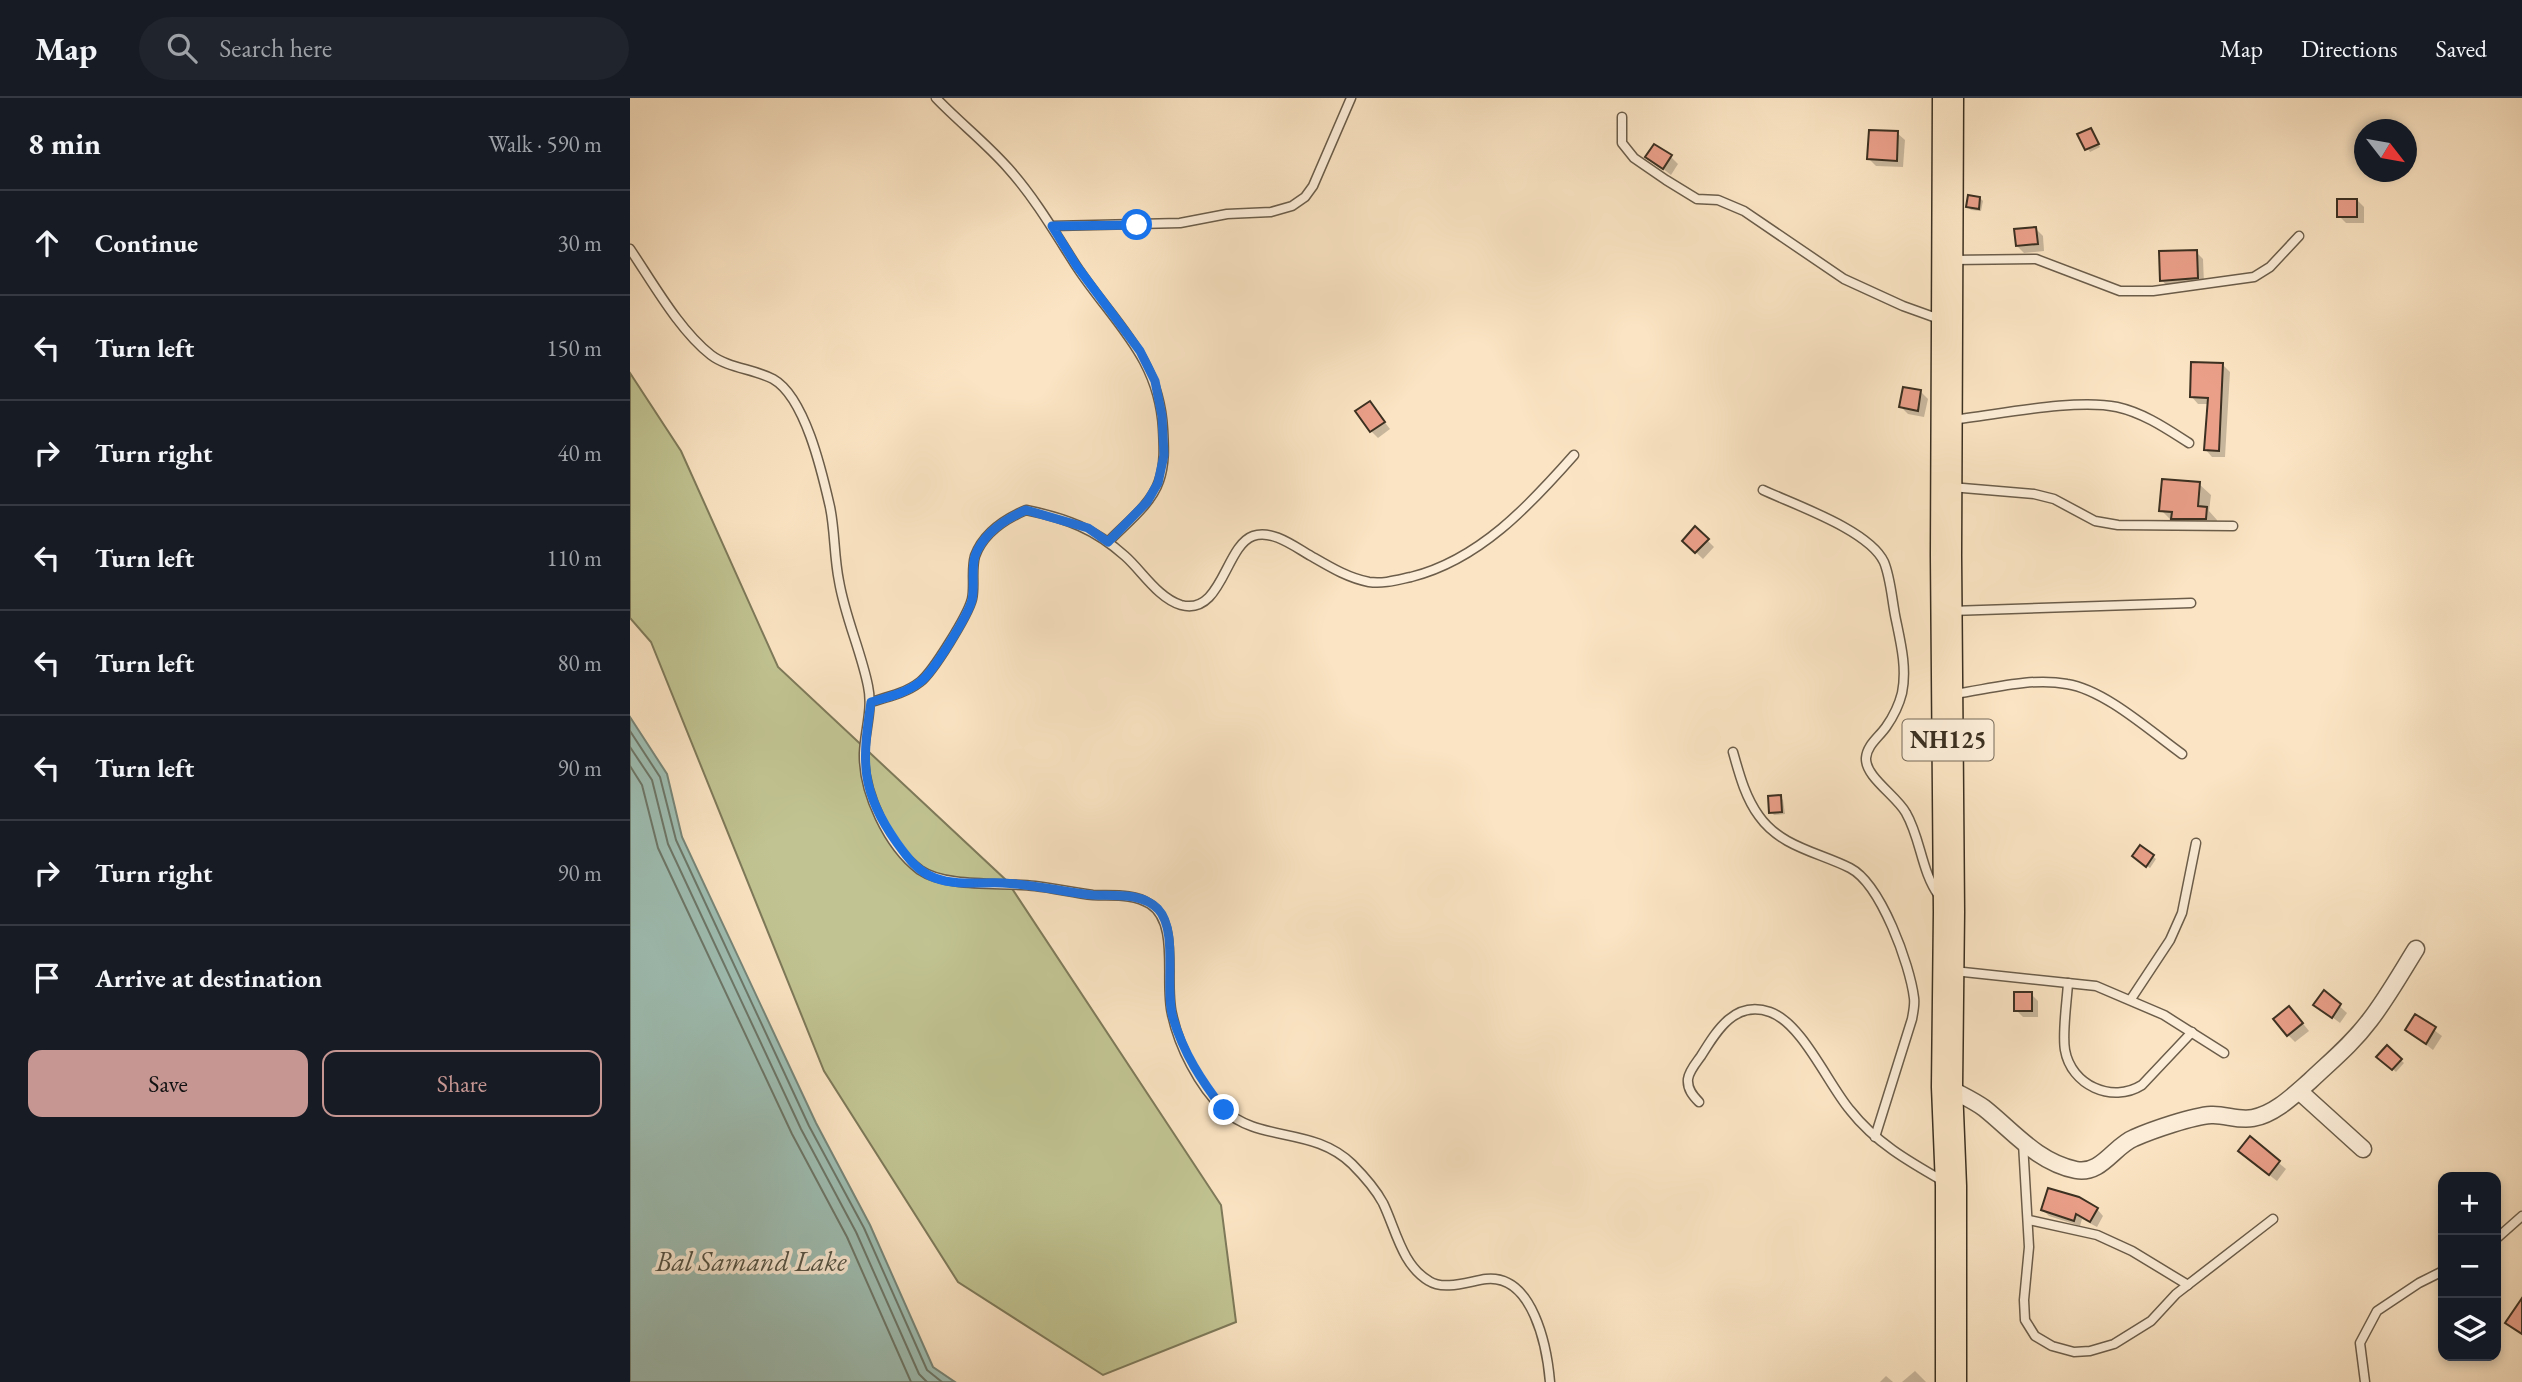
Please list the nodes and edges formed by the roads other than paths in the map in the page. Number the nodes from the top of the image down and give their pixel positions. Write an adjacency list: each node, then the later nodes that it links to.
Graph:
1 (936, 98): 5 (lane)
2 (1351, 98): 5 (lane)
3 (1948, 98): 8 (highway, NH125)
4 (1622, 117): 9 (lane)
5 (1052, 226): 16 (lane)
6 (2300, 236): 8 (lane)
7 (630, 249): 20 (lane)
8 (1949, 260): 9 (highway, NH125)
9 (1948, 322): 10 (highway, NH125)
10 (1948, 420): 11 (lane); 13 (highway, NH125)
11 (2189, 443)
12 (1574, 455): 16 (lane)
13 (1948, 486): 15 (lane); 18 (highway, NH125)
14 (1763, 490): 24 (lane)
15 (2233, 526)
16 (1108, 542): 20 (lane)
17 (2191, 603): 18 (lane)
18 (1948, 611): 19 (highway, NH125)
19 (1948, 695): 22 (lane); 24 (highway, NH125)
20 (871, 702): 44 (lane)
21 (1732, 752): 34 (lane)
22 (2182, 754)
23 (2196, 843): 28 (lane)
24 (1950, 912): 26 (highway, NH125)
25 (2416, 949): 32 (street)
26 (1948, 971): 27 (lane); 31 (highway, NH125)
27 (2068, 983): 28 (lane); 29 (lane)
28 (2132, 999): 29 (lane)
29 (2192, 1032): 30 (lane)
30 (2224, 1053)
31 (1947, 1087): 35 (street); 37 (highway, NH125)
32 (2299, 1091): 35 (street); 36 (street)
33 (1699, 1102): 34 (lane)
34 (1875, 1137): 37 (lane)
35 (2023, 1143): 40 (lane)
36 (2363, 1149)
37 (1951, 1186): 45 (highway, NH125)
38 (2522, 1216): 41 (lane)
39 (2273, 1219): 43 (lane)
40 (2029, 1220): 43 (lane); 43 (lane)
41 (2501, 1235)
42 (2438, 1274): 46 (lane)
43 (2188, 1285)
44 (1550, 1382)
45 (1951, 1382)
46 (2365, 1382)

